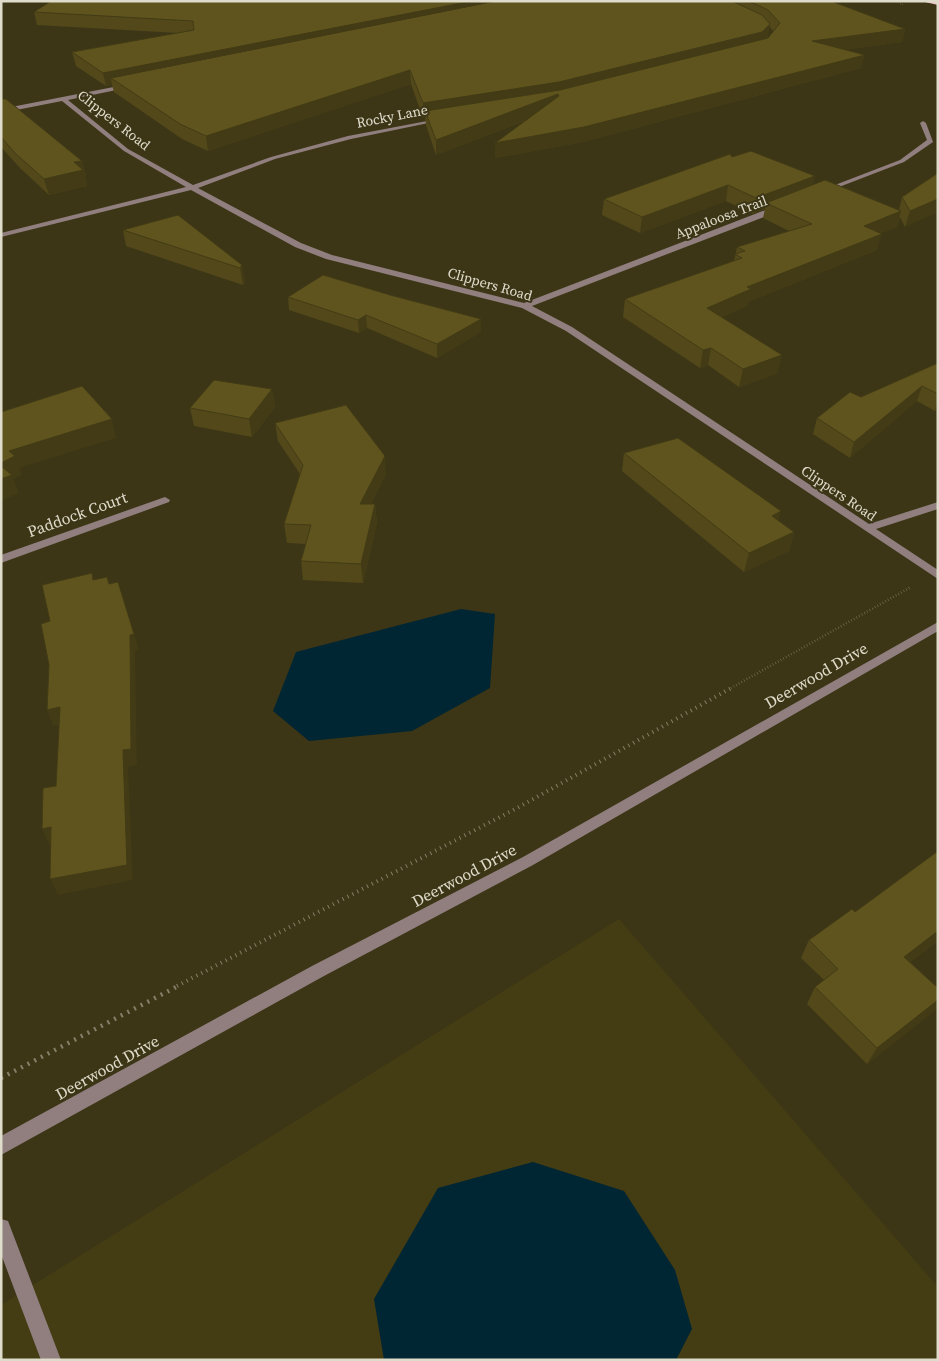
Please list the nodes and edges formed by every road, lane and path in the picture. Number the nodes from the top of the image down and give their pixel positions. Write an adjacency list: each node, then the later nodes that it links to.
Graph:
1 (927, 1): 2 (main road)
2 (938, 4)
3 (141, 83): 4 (street)
4 (64, 99): 5 (street); 8 (street, Clippers Road)
5 (1, 111)
6 (450, 118): 8 (street, Rocky Lane)
7 (923, 123): 9 (street)
8 (192, 188): 11 (street, Rocky Lane); 12 (street, Clippers Road)
9 (820, 192)
10 (792, 203): 12 (street, Appaloosa Trail)
11 (1, 235)
12 (525, 306): 15 (street, Clippers Road)
13 (165, 500): 16 (street, Paddock Court)
14 (938, 505): 15 (street)
15 (868, 528): 17 (street, Clippers Road)
16 (1, 559)
17 (937, 574): 19 (path)
18 (938, 626): 20 (street, Deerwood Drive)
19 (1, 1078)
20 (1, 1146)
21 (1, 1228): 22 (street)
22 (51, 1360)

